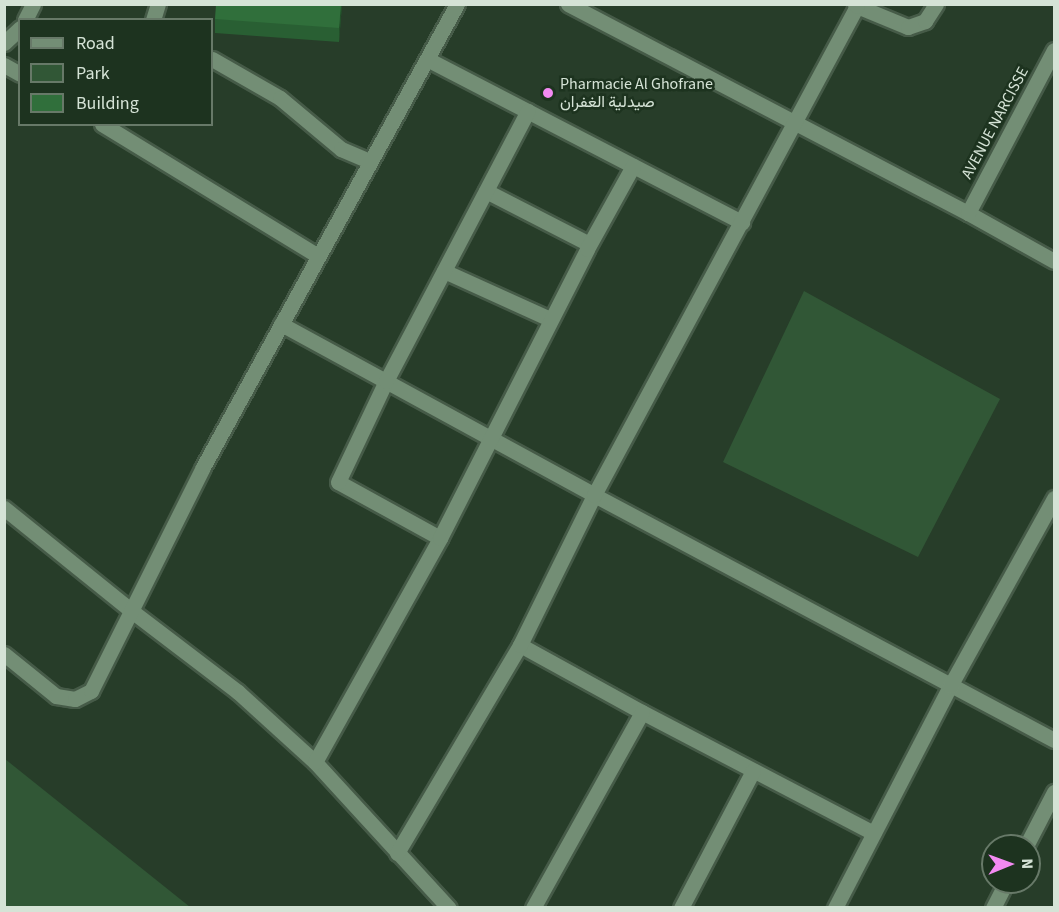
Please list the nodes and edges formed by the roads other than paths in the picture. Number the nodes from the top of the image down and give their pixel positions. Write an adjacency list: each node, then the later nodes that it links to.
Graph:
1 (33, 4): 6 (street)
2 (457, 4): 10 (street)
3 (568, 4): 15 (street)
4 (936, 4): 5 (street)
5 (856, 5): 15 (street)
6 (26, 18)
7 (18, 30): 8 (street)
8 (4, 43)
9 (1054, 50): 20 (street, AVENUE NARCISSE)
10 (427, 59): 14 (street); 17 (street)
11 (213, 61): 17 (street)
12 (4, 65): 13 (street)
13 (18, 73)
14 (528, 111): 18 (street); 19 (street)
15 (795, 123): 20 (street); 21 (street)
16 (105, 126): 23 (street)
17 (369, 161): 23 (street)
18 (633, 166): 21 (street); 22 (street)
19 (486, 191): 22 (street); 25 (street)
20 (968, 213): 24 (street)
21 (742, 222): 30 (street)
22 (589, 243): 26 (street)
23 (318, 256): 27 (street)
24 (1054, 261)
25 (444, 271): 26 (street); 28 (street)
26 (550, 319): 29 (street)
27 (281, 324): 28 (street); 34 (street)
28 (386, 381): 29 (street); 33 (street)
29 (490, 438): 30 (street); 33 (street)
30 (594, 495): 35 (street); 37 (street)
31 (1054, 498): 37 (street)
32 (4, 508): 34 (street)
33 (440, 538): 40 (street)
34 (132, 612): 36 (street); 40 (street)
35 (520, 645): 38 (street); 45 (street)
36 (4, 654)
37 (950, 686): 39 (street); 43 (street)
38 (642, 712): 41 (street); 48 (street)
39 (1054, 740)
40 (315, 762): 45 (street)
41 (753, 771): 43 (street); 49 (street)
42 (1054, 792): 44 (street)
43 (873, 833): 50 (street)
44 (1032, 834)
45 (397, 853): 47 (street)
46 (1000, 894): 51 (street)
47 (449, 908)
48 (533, 908)
49 (681, 908)
50 (835, 908)
51 (993, 908)

